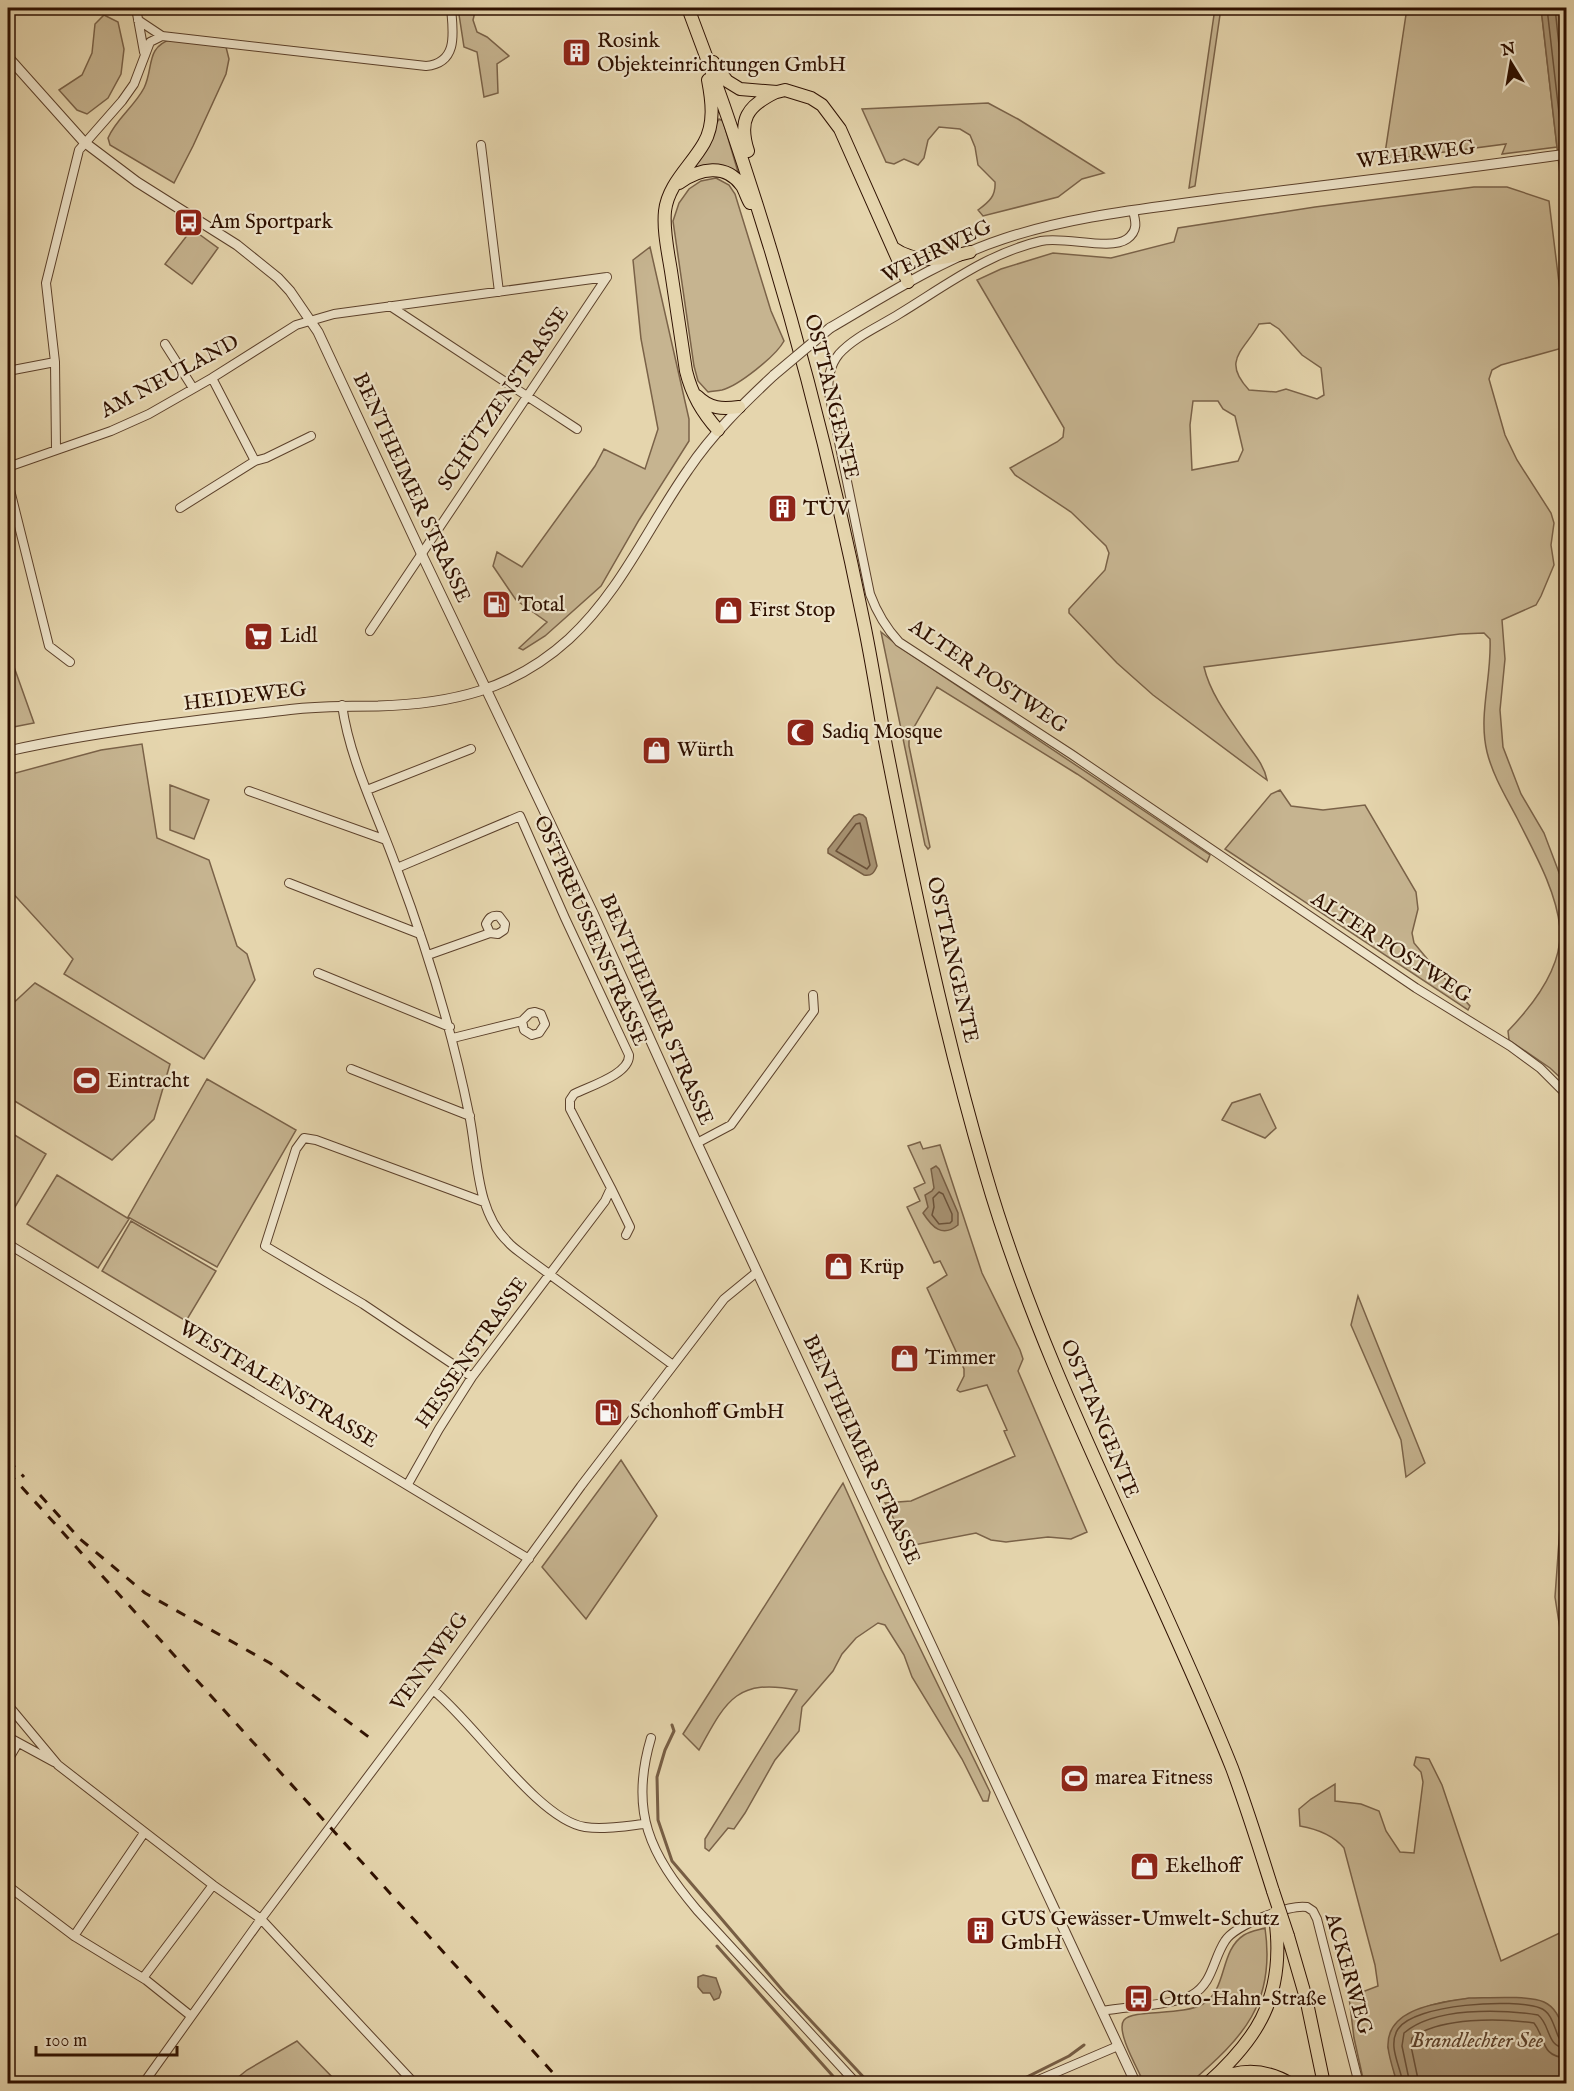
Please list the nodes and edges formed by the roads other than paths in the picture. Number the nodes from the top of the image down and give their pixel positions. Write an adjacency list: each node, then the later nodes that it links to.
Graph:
1 (136, 8): 4 (street)
2 (451, 8): 5 (street)
3 (688, 8): 6 (main road, OSTTANGENTE)
4 (138, 20): 5 (street); 7 (street)
5 (162, 36): 7 (street)
6 (702, 43): 9 (main road); 13 (main road); 14 (main road, OSTTANGENTE)
7 (144, 52): 10 (street)
8 (8, 57): 10 (street, BENTHEIMER STRASSE)
9 (777, 92): 14 (main road); 17 (main road)
10 (84, 142): 23 (street, BENTHEIMER STRASSE); 25 (street)
11 (481, 145): 21 (street)
12 (1566, 154): 15 (street, WEHRWEG)
13 (674, 187): 16 (main road); 29 (main road)
14 (756, 200): 16 (main road, OSTTANGENTE)
15 (1133, 211): 18 (street, WEHRWEG); 61 (street, ALTER POSTWEG)
16 (766, 237): 87 (main road, OSTTANGENTE, bridge)
17 (893, 248): 18 (main road); 20 (main road)
18 (970, 252): 20 (street, WEHRWEG)
19 (607, 278): 21 (street, AM NEULAND); 30 (street, SCHÜTZENSTRASSE)
20 (908, 282): 31 (street, WEHRWEG, bridge)
21 (499, 292): 22 (street, AM NEULAND)
22 (390, 306): 23 (street, AM NEULAND); 30 (street)
23 (310, 320): 27 (street, AM NEULAND); 40 (street, BENTHEIMER STRASSE)
24 (165, 344): 28 (street)
25 (55, 362): 26 (street); 35 (street)
26 (8, 371)
27 (212, 378): 28 (street, AM NEULAND); 36 (street)
28 (193, 388): 35 (street, AM NEULAND)
29 (691, 390): 31 (main road); 33 (main road)
30 (528, 396): 32 (street); 40 (street, SCHÜTZENSTRASSE)
31 (739, 407): 33 (street, WEHRWEG)
32 (577, 429)
33 (718, 430): 43 (street, WEHRWEG)
34 (311, 436): 36 (street)
35 (56, 449): 37 (street, AM NEULAND)
36 (255, 461): 39 (street)
37 (8, 467)
38 (8, 482): 42 (street)
39 (180, 508)
40 (422, 555): 41 (street, SCHÜTZENSTRASSE); 43 (street, BENTHEIMER STRASSE)
41 (370, 631)
42 (70, 662)
43 (487, 690): 44 (street, HEIDEWEG); 63 (street, BENTHEIMER STRASSE)
44 (342, 705): 46 (street, HEIDEWEG); 47 (street)
45 (471, 749): 47 (street)
46 (8, 751)
47 (367, 790): 49 (street)
48 (249, 791): 49 (street)
49 (386, 840): 50 (street)
50 (397, 868): 53 (street); 64 (street, OSTPREUSSENSTRASSE)
51 (289, 883): 53 (street)
52 (490, 933): 54 (street)
53 (420, 934): 54 (street)
54 (428, 955): 58 (street)
55 (318, 974): 58 (street)
56 (813, 995): 63 (street)
57 (522, 1021): 59 (street)
58 (450, 1027): 59 (street)
59 (453, 1038): 62 (street)
60 (351, 1069): 62 (street)
61 (1566, 1094)
62 (470, 1116): 65 (street)
63 (697, 1143): 68 (street, BENTHEIMER STRASSE)
64 (611, 1188): 66 (street); 69 (street)
65 (484, 1202): 69 (street); 71 (street)
66 (626, 1234)
67 (8, 1244): 72 (street, WESTFALENSTRASSE)
68 (757, 1272): 70 (street, VENNWEG); 89 (street, BENTHEIMER STRASSE)
69 (550, 1274): 70 (street); 71 (street, HESSENSTRASSE)
70 (673, 1365): 73 (street, VENNWEG)
71 (472, 1377): 72 (street, HESSENSTRASSE)
72 (408, 1484): 73 (street, WESTFALENSTRASSE)
73 (529, 1558): 74 (street, VENNWEG)
74 (433, 1690): 81 (street); 85 (street, VENNWEG)
75 (8, 1705): 80 (street)
76 (8, 1737): 78 (street)
77 (651, 1738): 81 (street)
78 (18, 1743): 79 (street); 80 (street)
79 (8, 1760)
80 (58, 1765): 82 (street)
81 (644, 1824): 94 (street)
82 (144, 1833): 83 (street); 86 (street)
83 (213, 1885): 85 (street); 88 (street)
84 (8, 1886): 86 (street)
85 (261, 1918): 90 (street, VENNWEG); 93 (street)
86 (74, 1936): 88 (street)
87 (1283, 1936): 97 (main road); 99 (main road)
88 (143, 1978): 90 (street)
89 (1102, 2011): 91 (street, BENTHEIMER STRASSE); 100 (street, ACKERWEG)
90 (191, 2016): 92 (street, VENNWEG)
91 (1118, 2046): 95 (street); 96 (street, BENTHEIMER STRASSE)
92 (143, 2084)
93 (415, 2084)
94 (857, 2084)
95 (1029, 2084)
96 (1136, 2084)
97 (1209, 2084): 98 (main road)
98 (1291, 2084)
99 (1324, 2084)
100 (1359, 2084)

